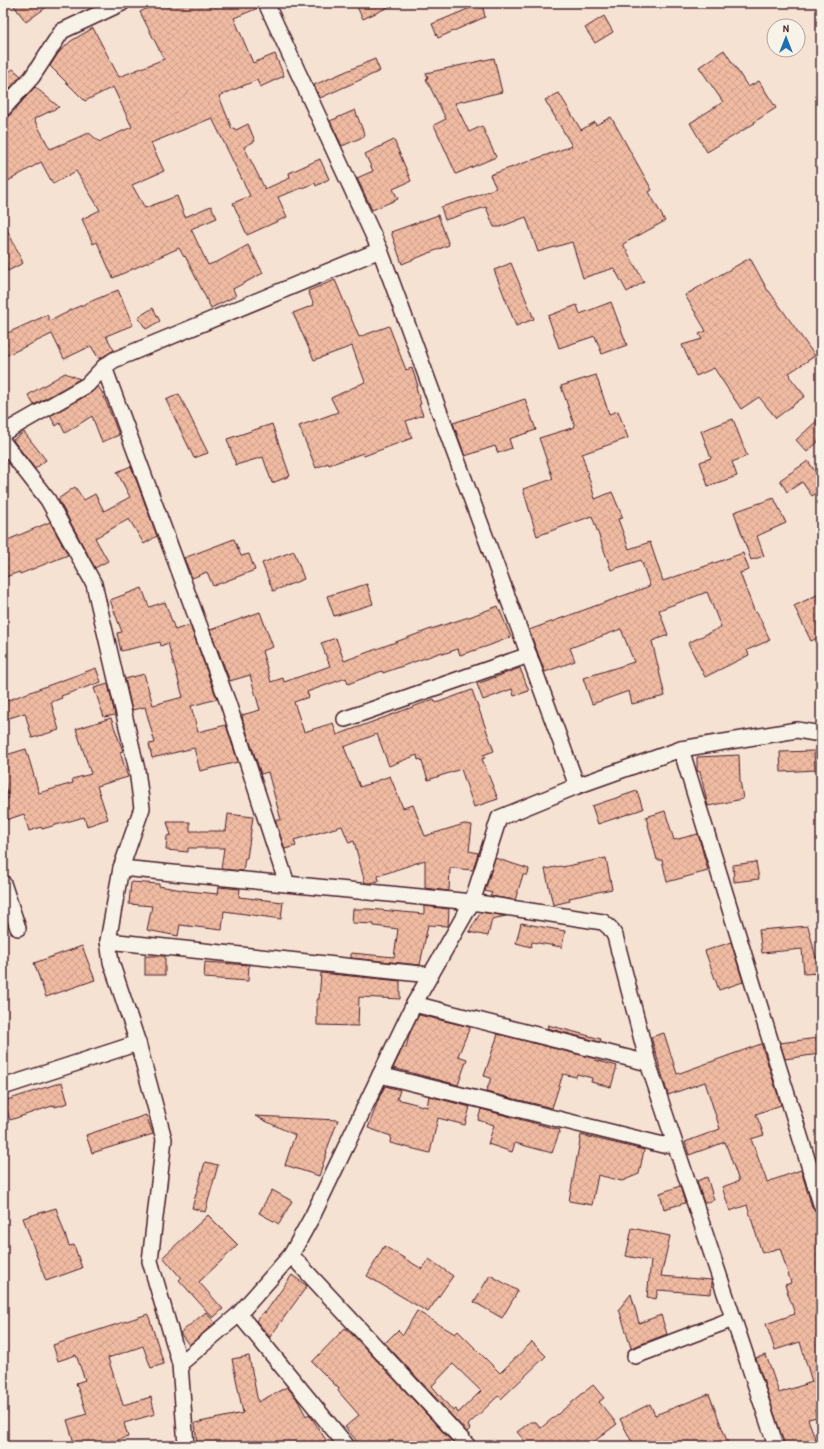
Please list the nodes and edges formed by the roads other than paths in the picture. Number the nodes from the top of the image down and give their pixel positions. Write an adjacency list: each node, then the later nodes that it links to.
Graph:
1 (122, 3): 3 (street)
2 (266, 3): 4 (street)
3 (3, 109)
4 (380, 250): 5 (street); 8 (street)
5 (104, 367): 6 (street); 15 (street)
6 (3, 433)
7 (3, 442): 13 (street)
8 (529, 655): 9 (street); 12 (street)
9 (346, 719)
10 (821, 734): 11 (street)
11 (681, 749): 12 (street); 26 (street)
12 (577, 786): 16 (street)
13 (121, 868): 15 (street); 18 (street)
14 (3, 883): 17 (street)
15 (287, 884): 16 (street)
16 (472, 902): 19 (street); 22 (street)
17 (18, 928)
18 (108, 941): 19 (street); 21 (street)
19 (430, 975): 20 (street)
20 (414, 1004): 22 (street); 23 (street)
21 (138, 1043): 24 (street); 31 (street)
22 (648, 1063): 25 (street)
23 (380, 1075): 25 (street); 27 (street)
24 (3, 1087)
25 (674, 1143): 29 (street)
26 (821, 1204)
27 (291, 1255): 28 (street); 34 (street)
28 (239, 1314): 31 (street); 33 (street)
29 (733, 1319): 30 (street); 35 (street)
30 (635, 1356)
31 (180, 1364): 32 (street)
32 (186, 1446)
33 (347, 1446)
34 (468, 1446)
35 (776, 1446)

